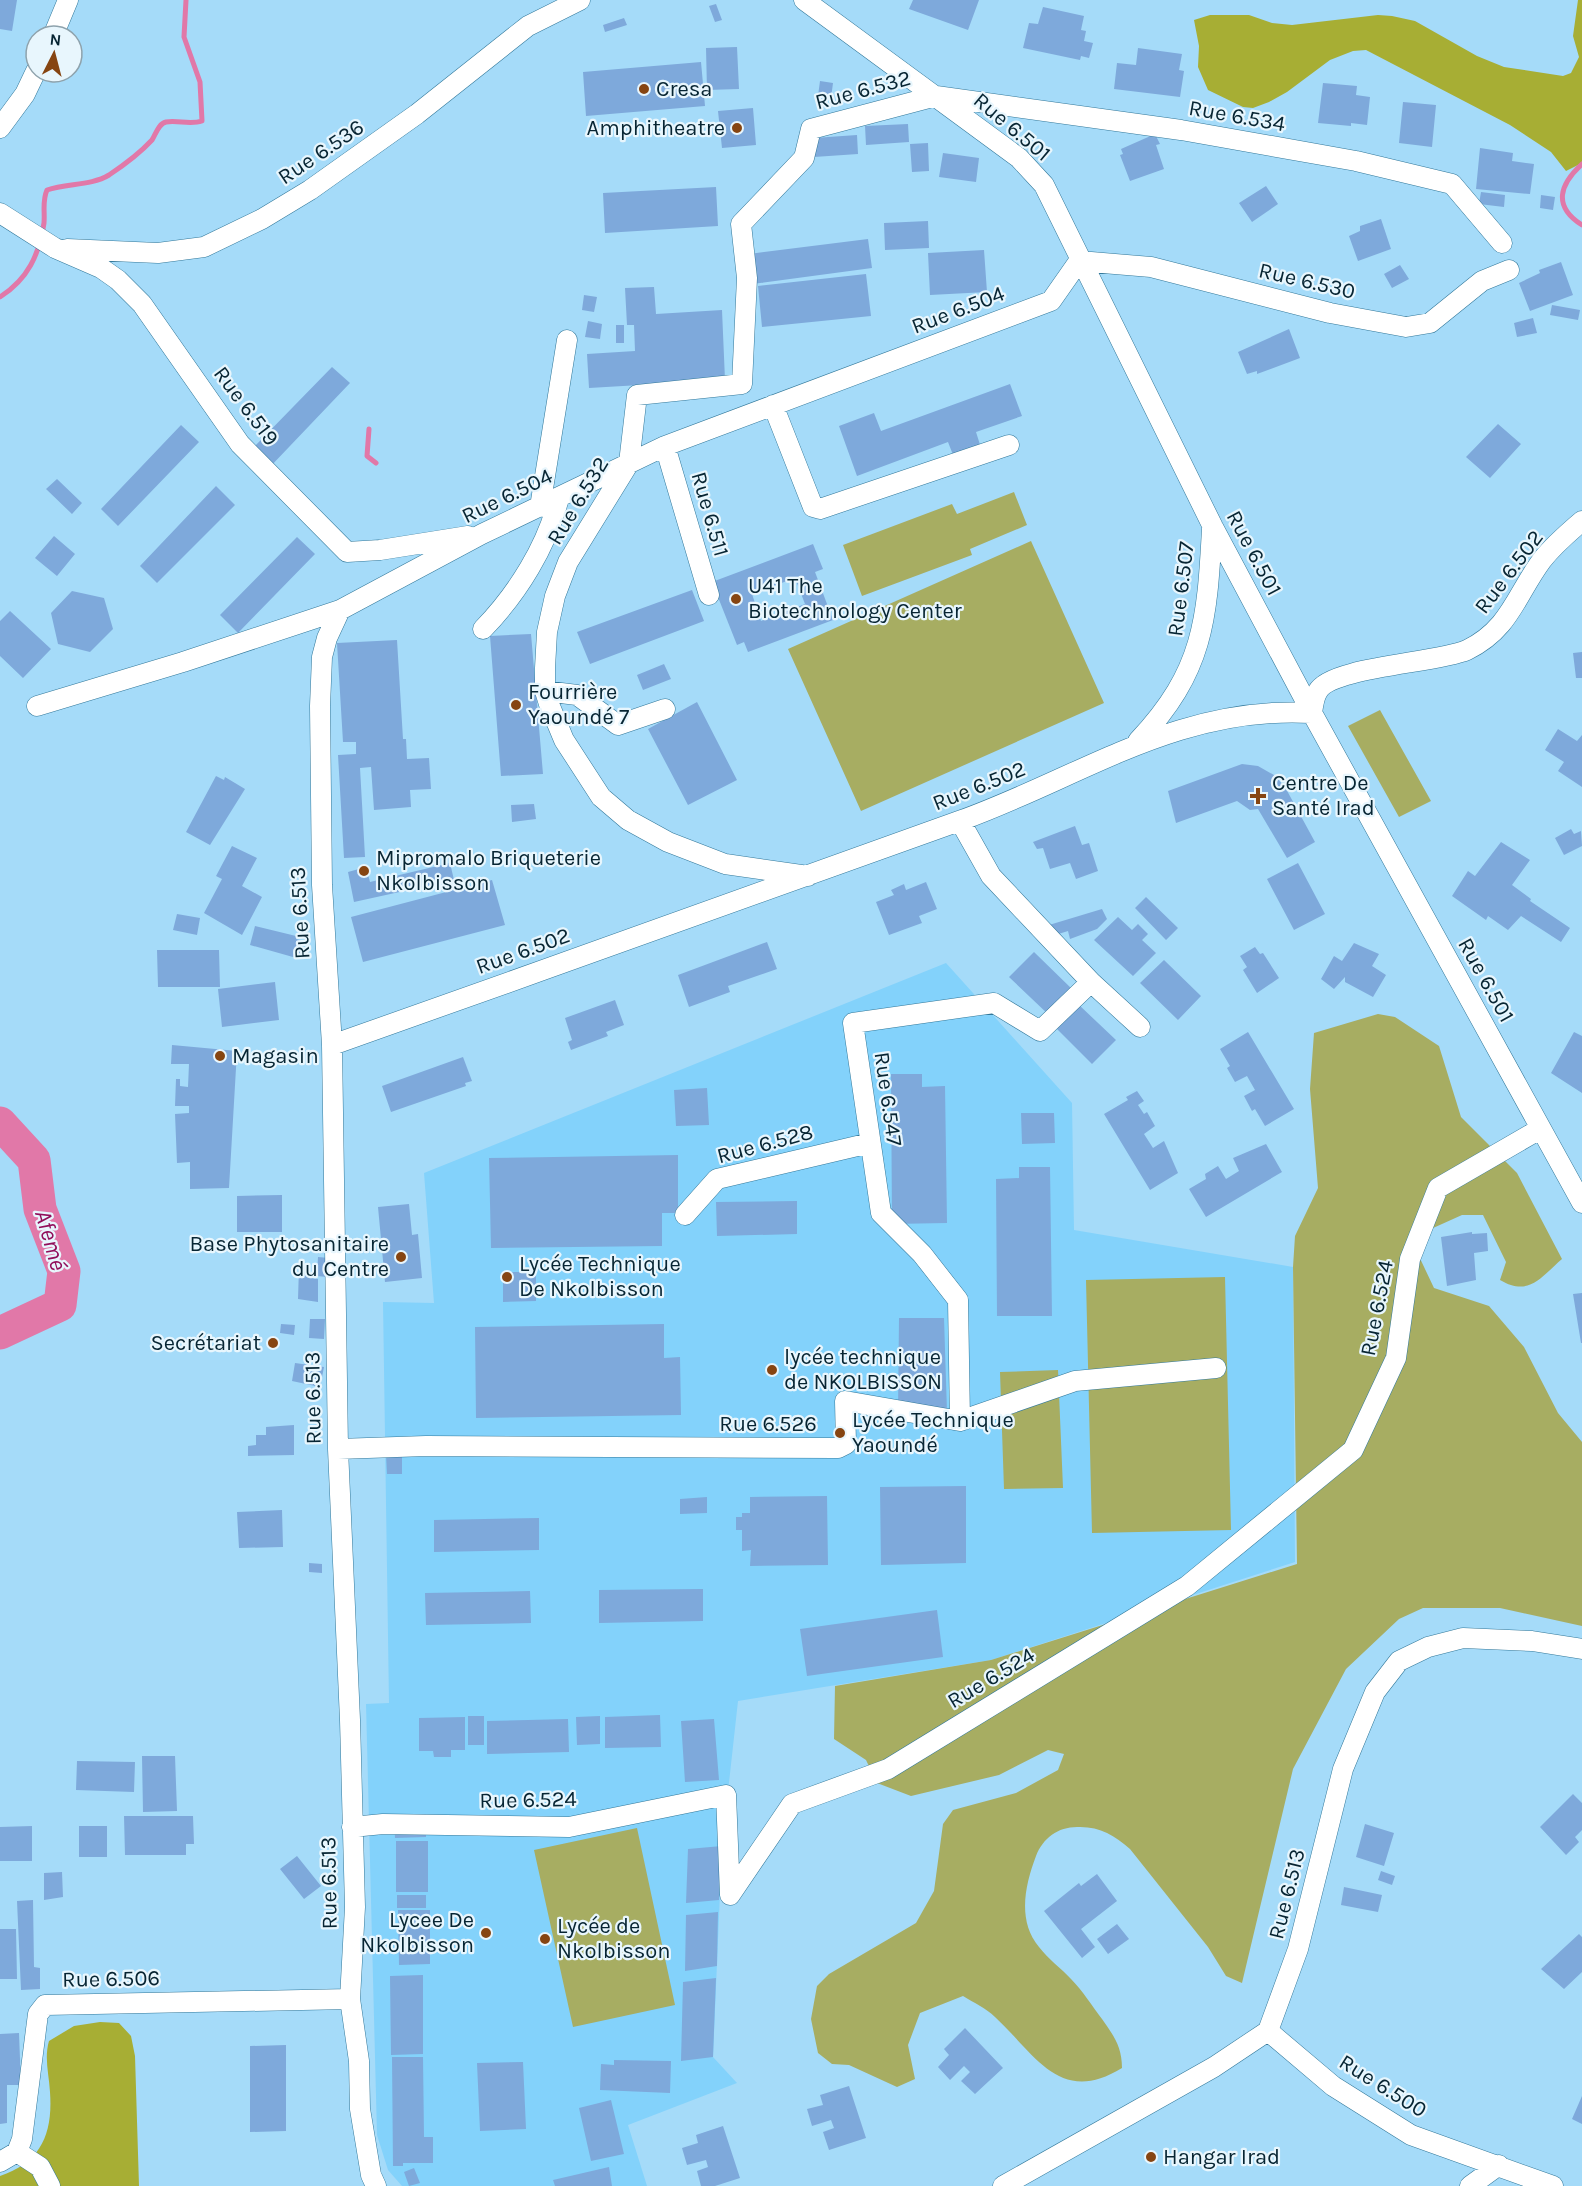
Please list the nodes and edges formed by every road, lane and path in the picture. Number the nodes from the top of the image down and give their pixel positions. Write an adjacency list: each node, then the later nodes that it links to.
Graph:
1 (68, 0): 4 (street)
2 (580, 0): 10 (street, Rue 6.536)
3 (804, 0): 6 (street, Rue 6.501)
4 (57, 24)
5 (30, 84): 7 (street)
6 (936, 96): 9 (street, Rue 6.534); 11 (street, Rue 6.501); 17 (street, Rue 6.532)
7 (0, 129)
8 (0, 213): 10 (street, Rue 6.519)
9 (1503, 243)
10 (55, 248): 22 (street, Rue 6.519)
11 (1079, 261): 12 (street, Rue 6.530); 14 (street, Rue 6.504); 21 (street, Rue 6.501)
12 (1509, 270)
13 (567, 340): 19 (street, Rue 6.532)
14 (773, 405): 15 (street); 16 (street, Rue 6.504)
15 (1009, 445)
16 (665, 446): 17 (street, Rue 6.504); 23 (street, Rue 6.511)
17 (629, 463): 18 (street, Rue 6.504); 26 (street, Rue 6.532)
18 (559, 497): 19 (street, Rue 6.504); 25 (street)
19 (540, 507): 22 (street, Rue 6.504)
20 (1582, 521): 29 (street, Rue 6.502)
21 (1213, 527): 29 (street, Rue 6.501); 30 (street, Rue 6.507)
22 (482, 534): 24 (street, Rue 6.504)
23 (709, 595)
24 (340, 610): 27 (street, Rue 6.504); 35 (street, Rue 6.513)
25 (483, 630)
26 (545, 691): 28 (street); 32 (street, Rue 6.532)
27 (37, 706)
28 (665, 709)
29 (1311, 713): 30 (street, Rue 6.502); 36 (street, Rue 6.501)
30 (1134, 745): 31 (street, Rue 6.502)
31 (960, 821): 32 (street, Rue 6.502); 33 (street)
32 (808, 876): 35 (street, Rue 6.502)
33 (1091, 982): 34 (street); 37 (street, Rue 6.547)
34 (1140, 1027)
35 (332, 1045): 42 (street, Rue 6.513)
36 (1540, 1129): 38 (street, Rue 6.501); 44 (street, Rue 6.524)
37 (870, 1143): 39 (street, Rue 6.528); 41 (street, Rue 6.547)
38 (1581, 1196)
39 (685, 1215)
40 (1216, 1368): 41 (street, Rue 6.526)
41 (960, 1420): 42 (street, Rue 6.526)
42 (338, 1449): 44 (street, Rue 6.513)
43 (1582, 1649): 46 (street, Rue 6.513)
44 (352, 1827): 45 (street, Rue 6.513)
45 (350, 1999): 47 (street, Rue 6.506); 50 (street, Rue 6.513)
46 (1268, 2031): 48 (street, Rue 6.500); 51 (street)
47 (8, 2157): 49 (street)
48 (1499, 2165): 52 (street); 53 (street, Rue 6.500)
49 (50, 2186)
50 (376, 2186)
51 (1003, 2186)
52 (1470, 2186)
53 (1553, 2186)

